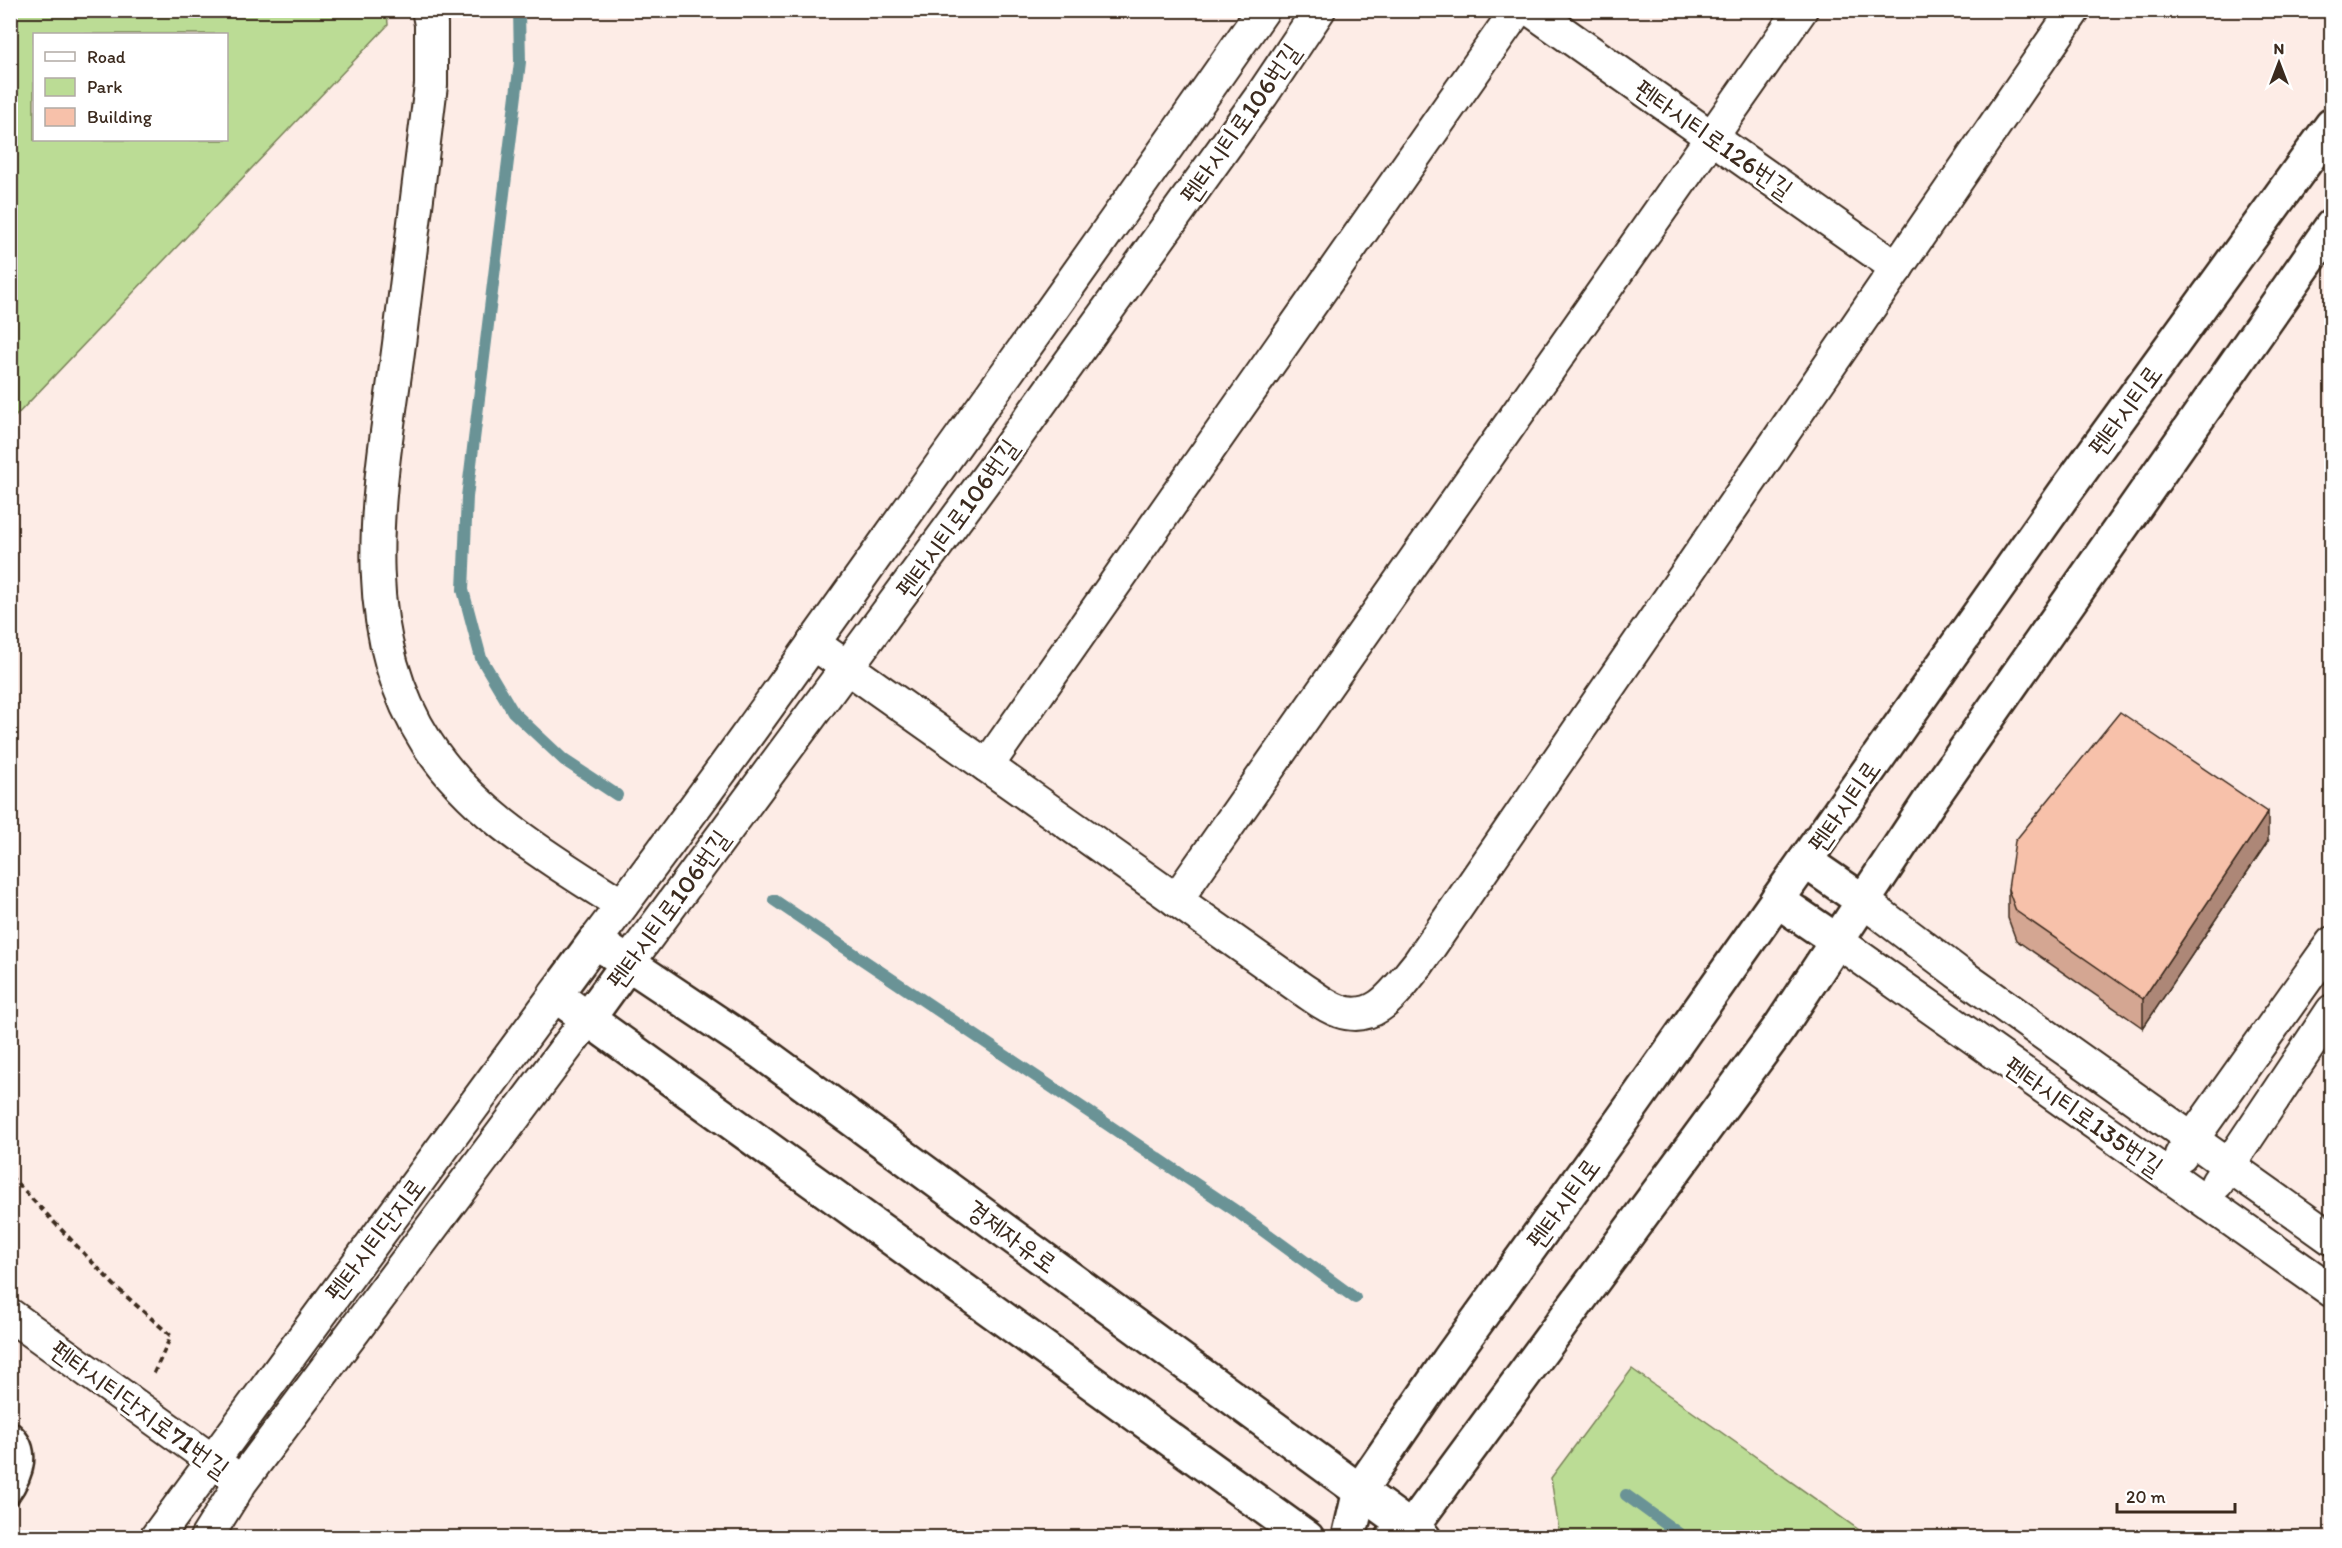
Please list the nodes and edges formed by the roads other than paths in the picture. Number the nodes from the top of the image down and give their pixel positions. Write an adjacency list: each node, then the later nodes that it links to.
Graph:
1 (428, 10): 19 (street)
2 (1263, 10): 12 (street, 펜타시티로106번길)
3 (1319, 10): 13 (street, 펜타시티로106번길)
4 (1518, 10): 14 (street)
5 (1531, 10): 9 (street, 펜타시티로126번길)
6 (1801, 10): 9 (street)
7 (2074, 10): 11 (street)
8 (2331, 125): 15 (street, 펜타시티로)
9 (1712, 138): 11 (street, 펜타시티로126번길); 16 (street)
10 (2331, 226): 18 (street)
11 (1897, 268): 16 (street)
12 (813, 644): 13 (street); 19 (street, 펜타시티로106번길)
13 (847, 667): 14 (street); 23 (street, 펜타시티로106번길)
14 (987, 766): 16 (street)
15 (1804, 861): 17 (street, 펜타시티로); 18 (street)
16 (1176, 900)
17 (1777, 900): 21 (street); 37 (street, 펜타시티로)
18 (1863, 901): 21 (street); 27 (street, 펜타시티로135번길)
19 (622, 905): 20 (street, 펜타시티로106번길)
20 (595, 941): 23 (street, 경제자유로); 24 (street, 펜타시티단지로)
21 (1837, 941): 29 (street, 펜타시티로135번길); 39 (street)
22 (2331, 943): 27 (street)
23 (629, 962): 26 (street, 펜타시티로106번길); 37 (street, 경제자유로)
24 (555, 995): 26 (street); 35 (street, 펜타시티단지로)
25 (2331, 1011): 28 (street)
26 (587, 1020): 36 (street, 펜타시티단지로); 42 (street)
27 (2192, 1139): 28 (street, 펜타시티로135번길); 29 (street)
28 (2228, 1165): 30 (street); 31 (street, 펜타시티로135번길)
29 (2167, 1175): 30 (street, 펜타시티로135번길)
30 (2205, 1202): 32 (street, 펜타시티로135번길)
31 (2331, 1239)
32 (2331, 1291)
33 (10, 1315): 35 (street, 펜타시티단지로71번길)
34 (10, 1430): 38 (lane)
35 (212, 1460): 36 (street, 펜타시티단지로71번길); 40 (street, 펜타시티단지로)
36 (241, 1482): 41 (street, 펜타시티단지로)
37 (1360, 1490): 39 (street, 경제자유로); 43 (street)
38 (10, 1497)
39 (1410, 1534)
40 (156, 1538)
41 (206, 1538)
42 (1307, 1538)
43 (1349, 1538)

